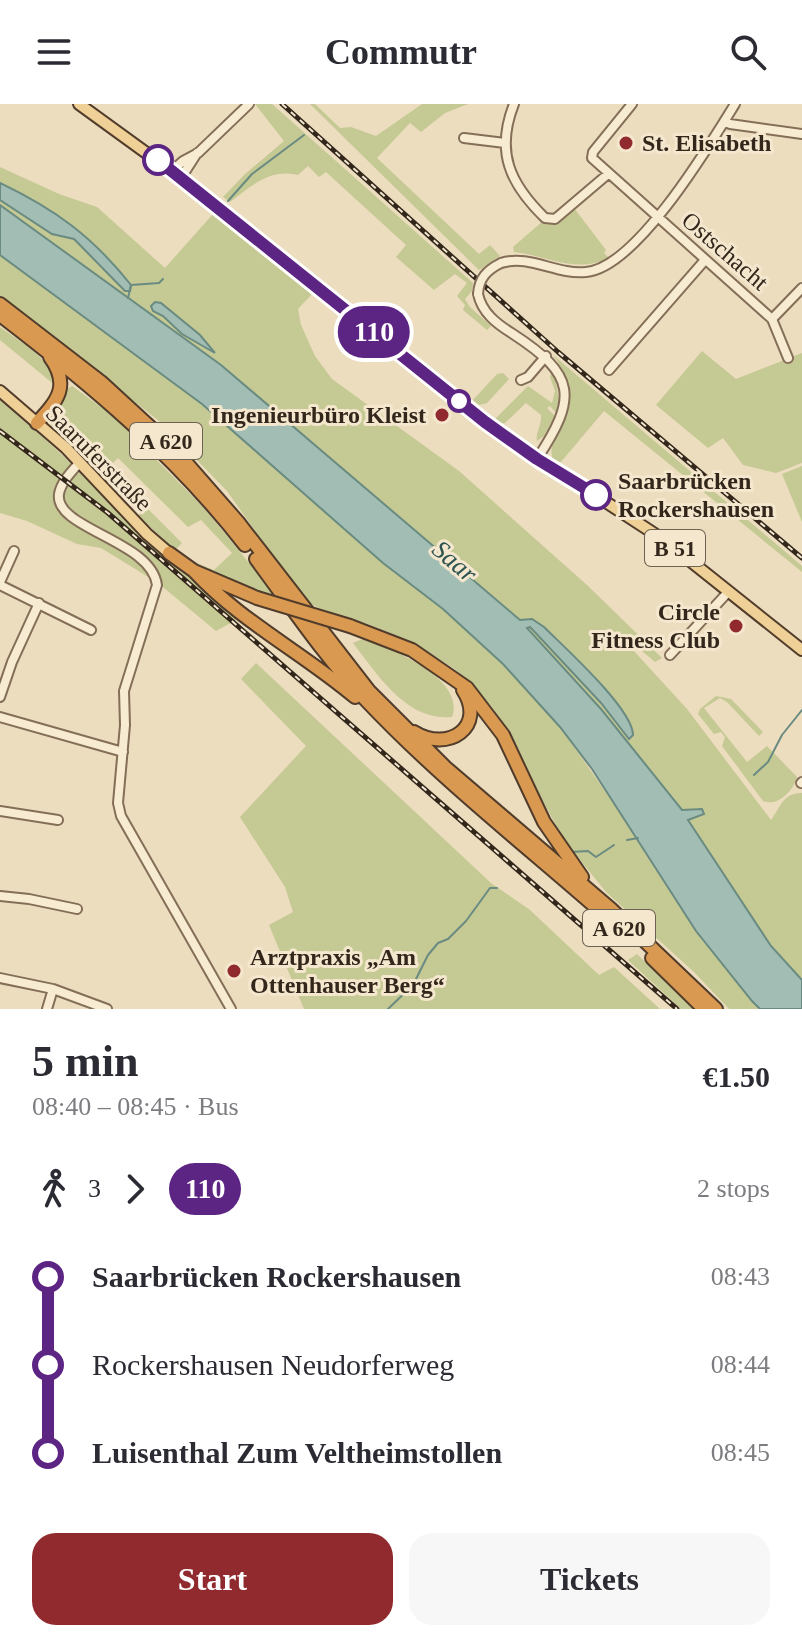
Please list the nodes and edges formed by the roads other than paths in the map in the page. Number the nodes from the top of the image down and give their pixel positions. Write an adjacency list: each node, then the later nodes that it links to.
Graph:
1 (79, 104): 10 (main road)
2 (249, 104): 10 (street)
3 (514, 104): 9 (street)
4 (632, 104): 11 (street)
5 (735, 104): 6 (street)
6 (725, 121): 7 (street); 12 (street)
7 (802, 134)
8 (464, 138): 9 (street)
9 (505, 143): 11 (street)
10 (177, 174): 26 (main road)
11 (608, 174): 12 (street, Ostschacht)
12 (656, 217): 13 (street, Ostschacht); 20 (street, bridge)
13 (705, 260): 17 (street, Ostschacht); 22 (street)
14 (802, 288): 17 (street)
15 (0, 304): 18 (highway, A 620)
16 (0, 315): 18 (highway, A 620)
17 (772, 319): 21 (street, Ostschacht)
18 (14, 321): 19 (highway, A 620); 40 (highway, A 620)
19 (37, 343): 25 (highway); 40 (highway, A 620)
20 (546, 356): 23 (street); 26 (street)
21 (788, 358)
22 (609, 370)
23 (521, 380)
24 (0, 391): 25 (main road, Saaruferstraße)
25 (37, 423): 27 (main road, Saaruferstraße)
26 (537, 459): 32 (main road, B 51)
27 (80, 462): 29 (main road, Saaruferstraße); 41 (street)
28 (14, 551): 31 (street)
29 (169, 553): 30 (highway)
30 (194, 571): 37 (highway, bridge); 40 (highway)
31 (0, 583): 33 (street)
32 (729, 591): 35 (main road, B 51); 36 (street)
33 (39, 603): 34 (street); 38 (street)
34 (91, 630)
35 (802, 650)
36 (670, 655)
37 (456, 681): 40 (highway); 46 (highway)
38 (0, 697)
39 (0, 717): 41 (street)
40 (398, 728): 46 (highway, A 620); 52 (highway, A 620)
41 (123, 752): 51 (street)
42 (0, 811): 43 (street)
43 (58, 820)
44 (0, 896): 45 (street)
45 (77, 909)
46 (611, 909): 53 (highway, A 620)
47 (0, 978): 48 (street)
48 (53, 989): 49 (street); 50 (street)
49 (47, 1009)
50 (107, 1009)
51 (231, 1009)
52 (704, 1009)
53 (716, 1009)

